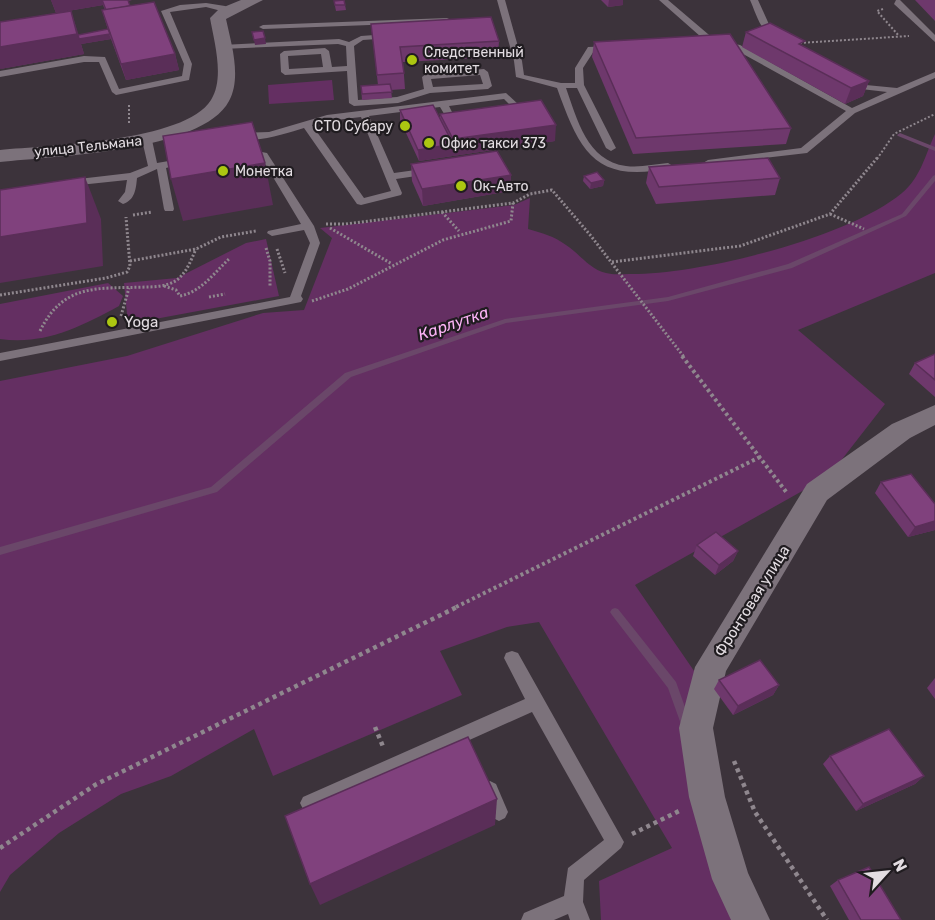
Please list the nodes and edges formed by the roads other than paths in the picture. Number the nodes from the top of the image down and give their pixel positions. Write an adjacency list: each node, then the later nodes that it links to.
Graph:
1 (255, 0): 7 (street)
2 (501, 0): 26 (lane)
3 (663, 0): 15 (lane)
4 (754, 0): 16 (lane)
5 (897, 2): 12 (lane)
6 (196, 3): 7 (lane); 22 (lane)
7 (229, 11): 18 (street, улица Тельмана)
8 (455, 20): 9 (lane)
9 (337, 24): 10 (lane); 13 (lane)
10 (263, 27)
11 (397, 35): 17 (lane)
12 (932, 37)
13 (339, 41): 17 (lane); 18 (lane)
14 (701, 42): 15 (lane)
15 (711, 42): 31 (lane)
16 (790, 44)
17 (350, 45): 20 (lane)
18 (222, 47): 36 (street, улица Тельмана)
19 (624, 47): 25 (lane)
20 (352, 68): 21 (lane); 27 (lane)
21 (328, 69): 21 (lane)
22 (0, 74)
23 (935, 75): 28 (lane)
24 (846, 76): 28 (lane)
25 (580, 85): 26 (lane); 37 (lane)
26 (561, 86): 42 (lane)
27 (429, 90): 27 (lane)
28 (899, 92): 31 (lane)
29 (443, 104): 30 (lane); 32 (lane); 33 (lane)
30 (494, 110)
31 (852, 111): 41 (lane)
32 (471, 112)
33 (364, 114): 34 (lane); 46 (lane)
34 (306, 124): 35 (lane); 46 (lane)
35 (232, 135)
36 (147, 140): 39 (street, улица Тельмана); 43 (lane)
37 (611, 148)
38 (236, 152): 50 (lane)
39 (0, 156)
40 (196, 158): 43 (lane)
41 (700, 163)
42 (678, 165)
43 (157, 166): 45 (lane); 49 (lane)
44 (440, 169): 46 (lane)
45 (132, 176): 47 (lane); 48 (lane)
46 (390, 177)
47 (55, 185)
48 (123, 201)
49 (164, 210)
50 (309, 226): 51 (lane); 52 (lane)
51 (266, 234)
52 (0, 357)
53 (935, 414): 63 (street, Фронтовая улица)
54 (512, 658): 55 (lane)
55 (535, 702): 56 (lane); 61 (lane)
56 (466, 733): 57 (lane); 59 (lane)
57 (473, 752)
58 (482, 772): 60 (lane)
59 (309, 803)
60 (499, 812)
61 (577, 911): 62 (lane)
62 (531, 920)
63 (751, 920)

